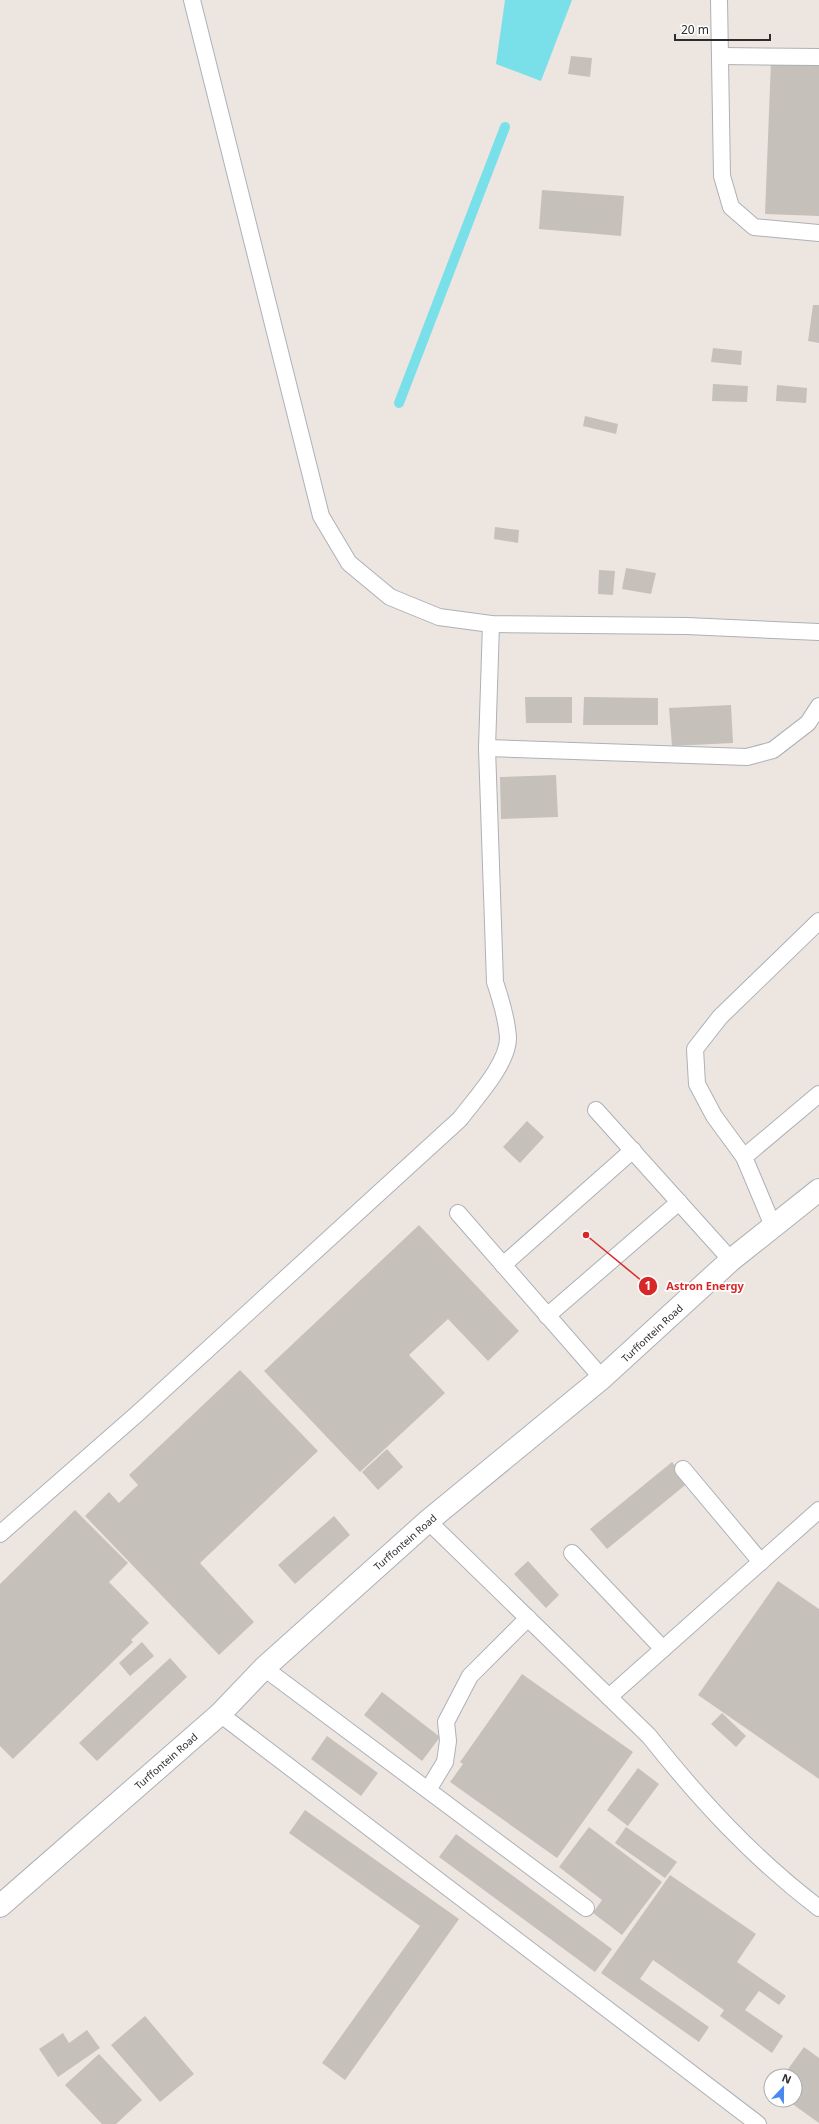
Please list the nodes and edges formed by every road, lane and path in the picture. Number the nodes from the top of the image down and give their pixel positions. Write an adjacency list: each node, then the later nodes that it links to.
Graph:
1 (192, 0): 6 (lane)
2 (719, 0): 3 (lane)
3 (720, 56): 4 (lane); 5 (lane)
4 (819, 57)
5 (819, 233)
6 (490, 624): 7 (lane); 9 (lane)
7 (819, 632)
8 (819, 706): 9 (lane)
9 (487, 748): 26 (lane)
10 (819, 921): 14 (lane)
11 (819, 1094): 14 (lane)
12 (596, 1110): 13 (lane)
13 (633, 1150): 16 (lane); 20 (lane)
14 (744, 1157): 18 (lane)
15 (819, 1190): 18 (street, Turffontein Road)
16 (679, 1202): 19 (lane); 21 (lane)
17 (458, 1213): 20 (lane)
18 (773, 1226): 19 (street, Turffontein Road)
19 (731, 1260): 22 (street, Turffontein Road)
20 (503, 1265): 21 (lane)
21 (547, 1316): 22 (lane)
22 (602, 1378): 25 (street, Turffontein Road)
23 (683, 1470): 28 (lane)
24 (819, 1510): 28 (lane)
25 (428, 1521): 29 (lane); 31 (street, Turffontein Road)
26 (0, 1534)
27 (572, 1553): 30 (lane)
28 (760, 1562): 30 (lane)
29 (528, 1618): 32 (lane); 34 (lane)
30 (663, 1649): 32 (lane)
31 (264, 1668): 33 (street, Turffontein Road); 34 (lane)
32 (609, 1697): 37 (lane)
33 (220, 1714): 35 (street, Turffontein Road); 38 (lane)
34 (428, 1790): 36 (lane)
35 (0, 1906)
36 (586, 1908)
37 (819, 1908)
38 (758, 2124)

